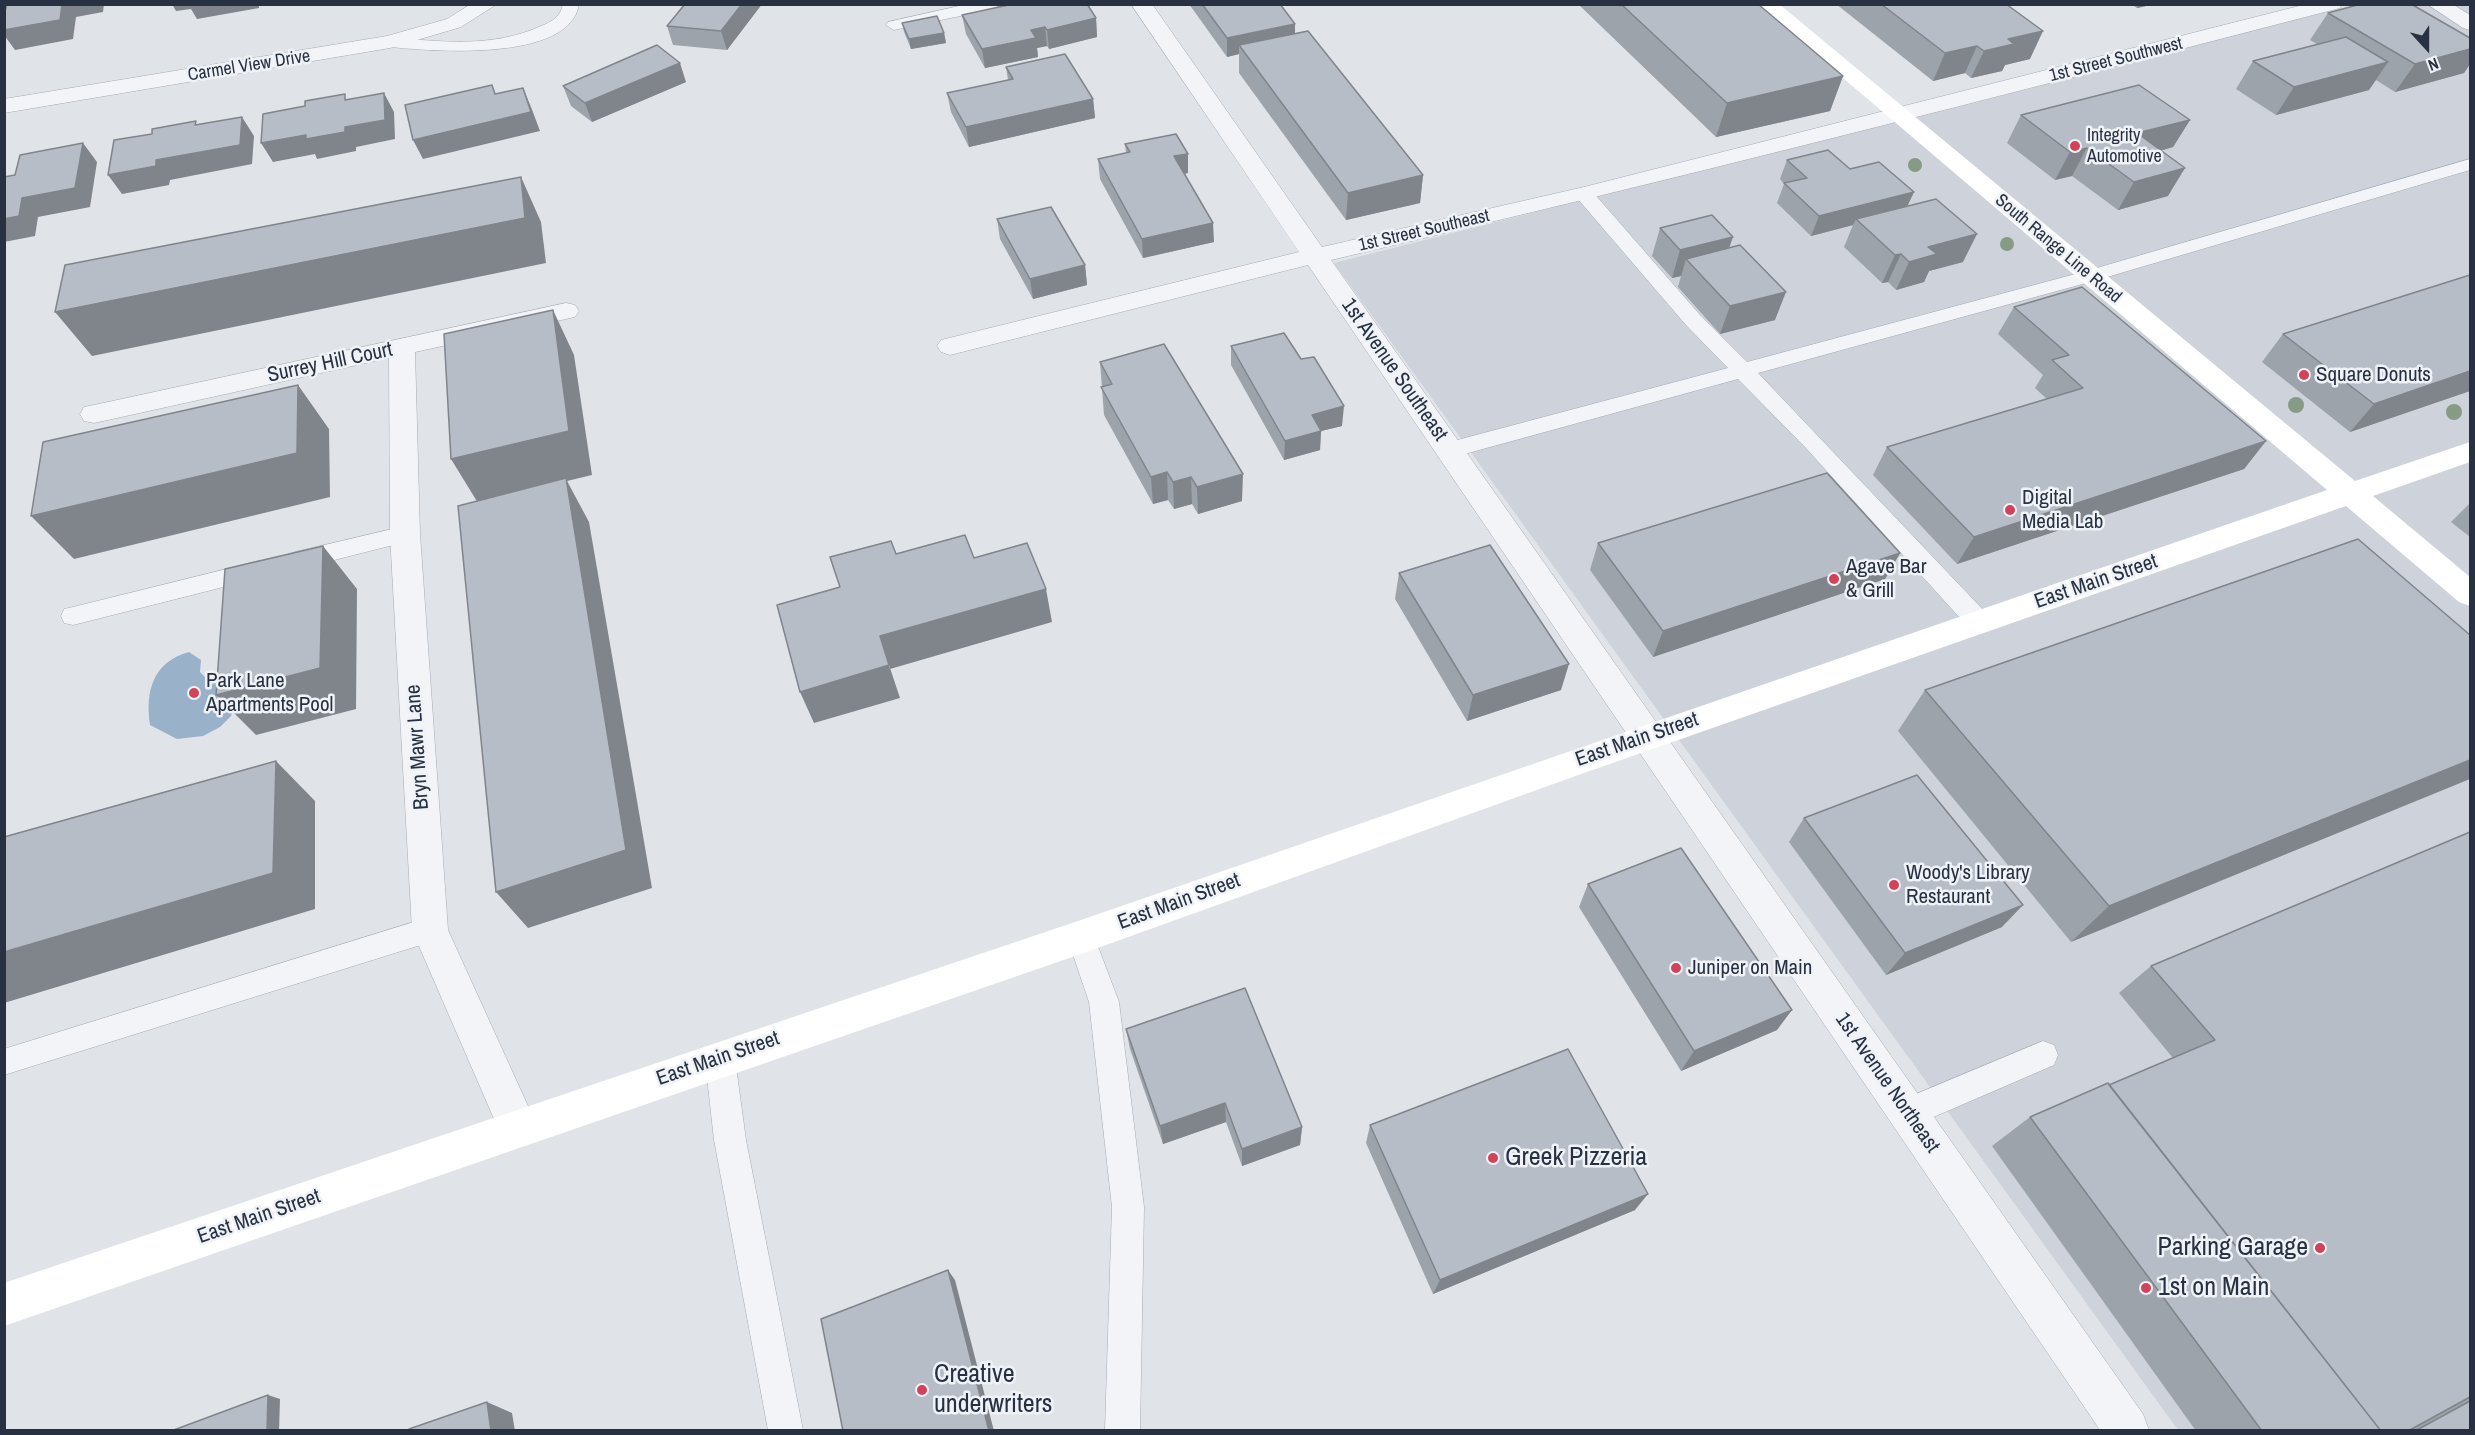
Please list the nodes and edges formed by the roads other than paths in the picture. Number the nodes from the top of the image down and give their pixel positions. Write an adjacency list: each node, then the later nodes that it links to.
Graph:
1 (487, 4): 10 (street, Carmel View Drive)
2 (571, 4): 10 (lane)
3 (993, 4): 9 (lane)
4 (1141, 4): 15 (street, 1st Avenue Southeast)
5 (1766, 4): 12 (main road, South Range Line Road)
6 (2333, 4): 12 (street, 1st Street Southwest)
7 (2437, 4): 8 (street)
8 (2470, 24)
9 (894, 26)
10 (390, 42): 11 (street, Carmel View Drive)
11 (4, 106)
12 (1899, 116): 14 (street, 1st Street Southeast); 16 (main road, South Range Line Road)
13 (2470, 165): 16 (lane)
14 (1584, 194): 15 (street, 1st Street Southeast); 20 (lane)
15 (1314, 256): 18 (street, 1st Street Southeast); 22 (street, 1st Avenue Southeast)
16 (2090, 276): 20 (lane); 24 (main road, South Range Line Road)
17 (566, 311): 19 (street, Surrey Hill Court)
18 (950, 346)
19 (402, 347): 21 (street, Surrey Hill Court); 25 (street, Bryn Mawr Lane)
20 (1743, 372): 22 (lane); 28 (lane)
21 (94, 414)
22 (1450, 450): 29 (street, 1st Avenue Southeast)
23 (2470, 452): 24 (main road, East Main Street)
24 (2351, 494): 26 (main road, South Range Line Road); 28 (main road, East Main Street)
25 (405, 534): 27 (lane); 30 (street, Bryn Mawr Lane)
26 (2470, 594)
27 (73, 616)
28 (1979, 622): 29 (main road, East Main Street)
29 (1647, 736): 31 (main road, East Main Street); 35 (street, 1st Avenue Northeast)
30 (430, 930): 34 (lane); 36 (street, Bryn Mawr Lane)
31 (1081, 937): 33 (main road, East Main Street); 39 (lane)
32 (2043, 1055): 35 (lane)
33 (720, 1059): 36 (main road, East Main Street); 38 (lane)
34 (7, 1062)
35 (1908, 1113): 40 (street, 1st Avenue Northeast)
36 (518, 1128): 37 (main road, East Main Street)
37 (4, 1305)
38 (786, 1431)
39 (1123, 1431)
40 (2127, 1431)

